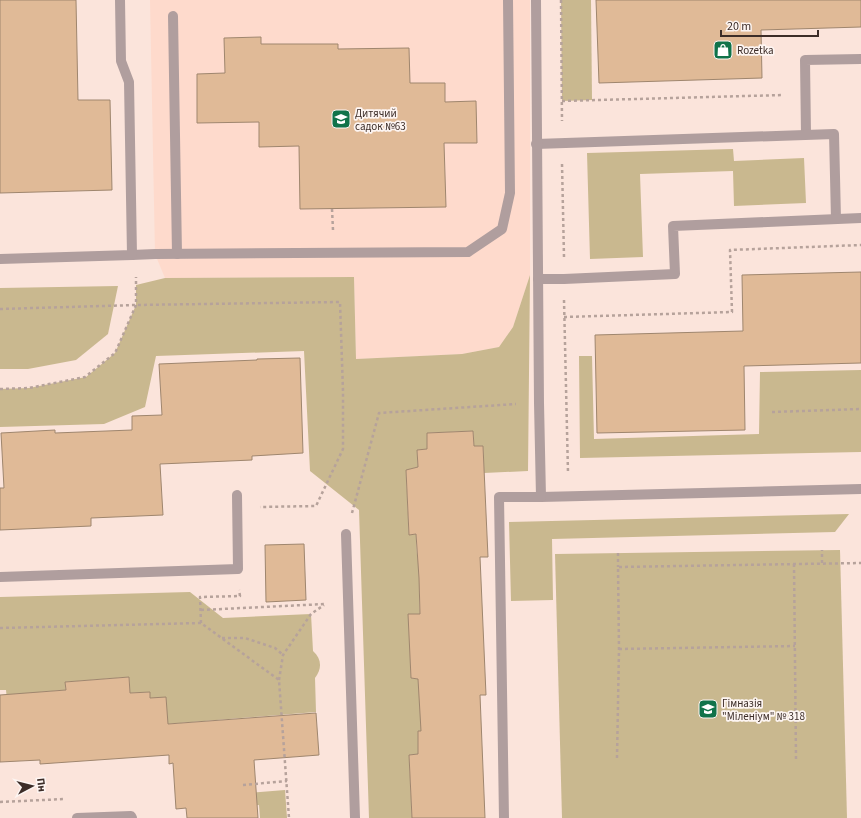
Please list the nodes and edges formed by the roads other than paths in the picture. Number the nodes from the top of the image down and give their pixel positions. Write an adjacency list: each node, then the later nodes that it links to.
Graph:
1 (120, 0): 11 (lane)
2 (508, 0): 10 (lane)
3 (536, 0): 7 (lane)
4 (173, 16): 10 (lane)
5 (861, 59): 6 (lane)
6 (806, 134): 7 (lane); 8 (lane)
7 (536, 144): 13 (lane)
8 (836, 218): 9 (lane); 13 (lane)
9 (861, 218)
10 (178, 254): 11 (lane)
11 (132, 255): 12 (lane)
12 (0, 259)
13 (538, 279): 16 (lane)
14 (861, 489): 16 (lane)
15 (238, 494): 18 (lane)
16 (541, 496): 22 (lane)
17 (346, 534): 21 (lane)
18 (0, 577)
19 (77, 818): 20 (lane)
20 (132, 818)
21 (355, 818)
22 (504, 818)

